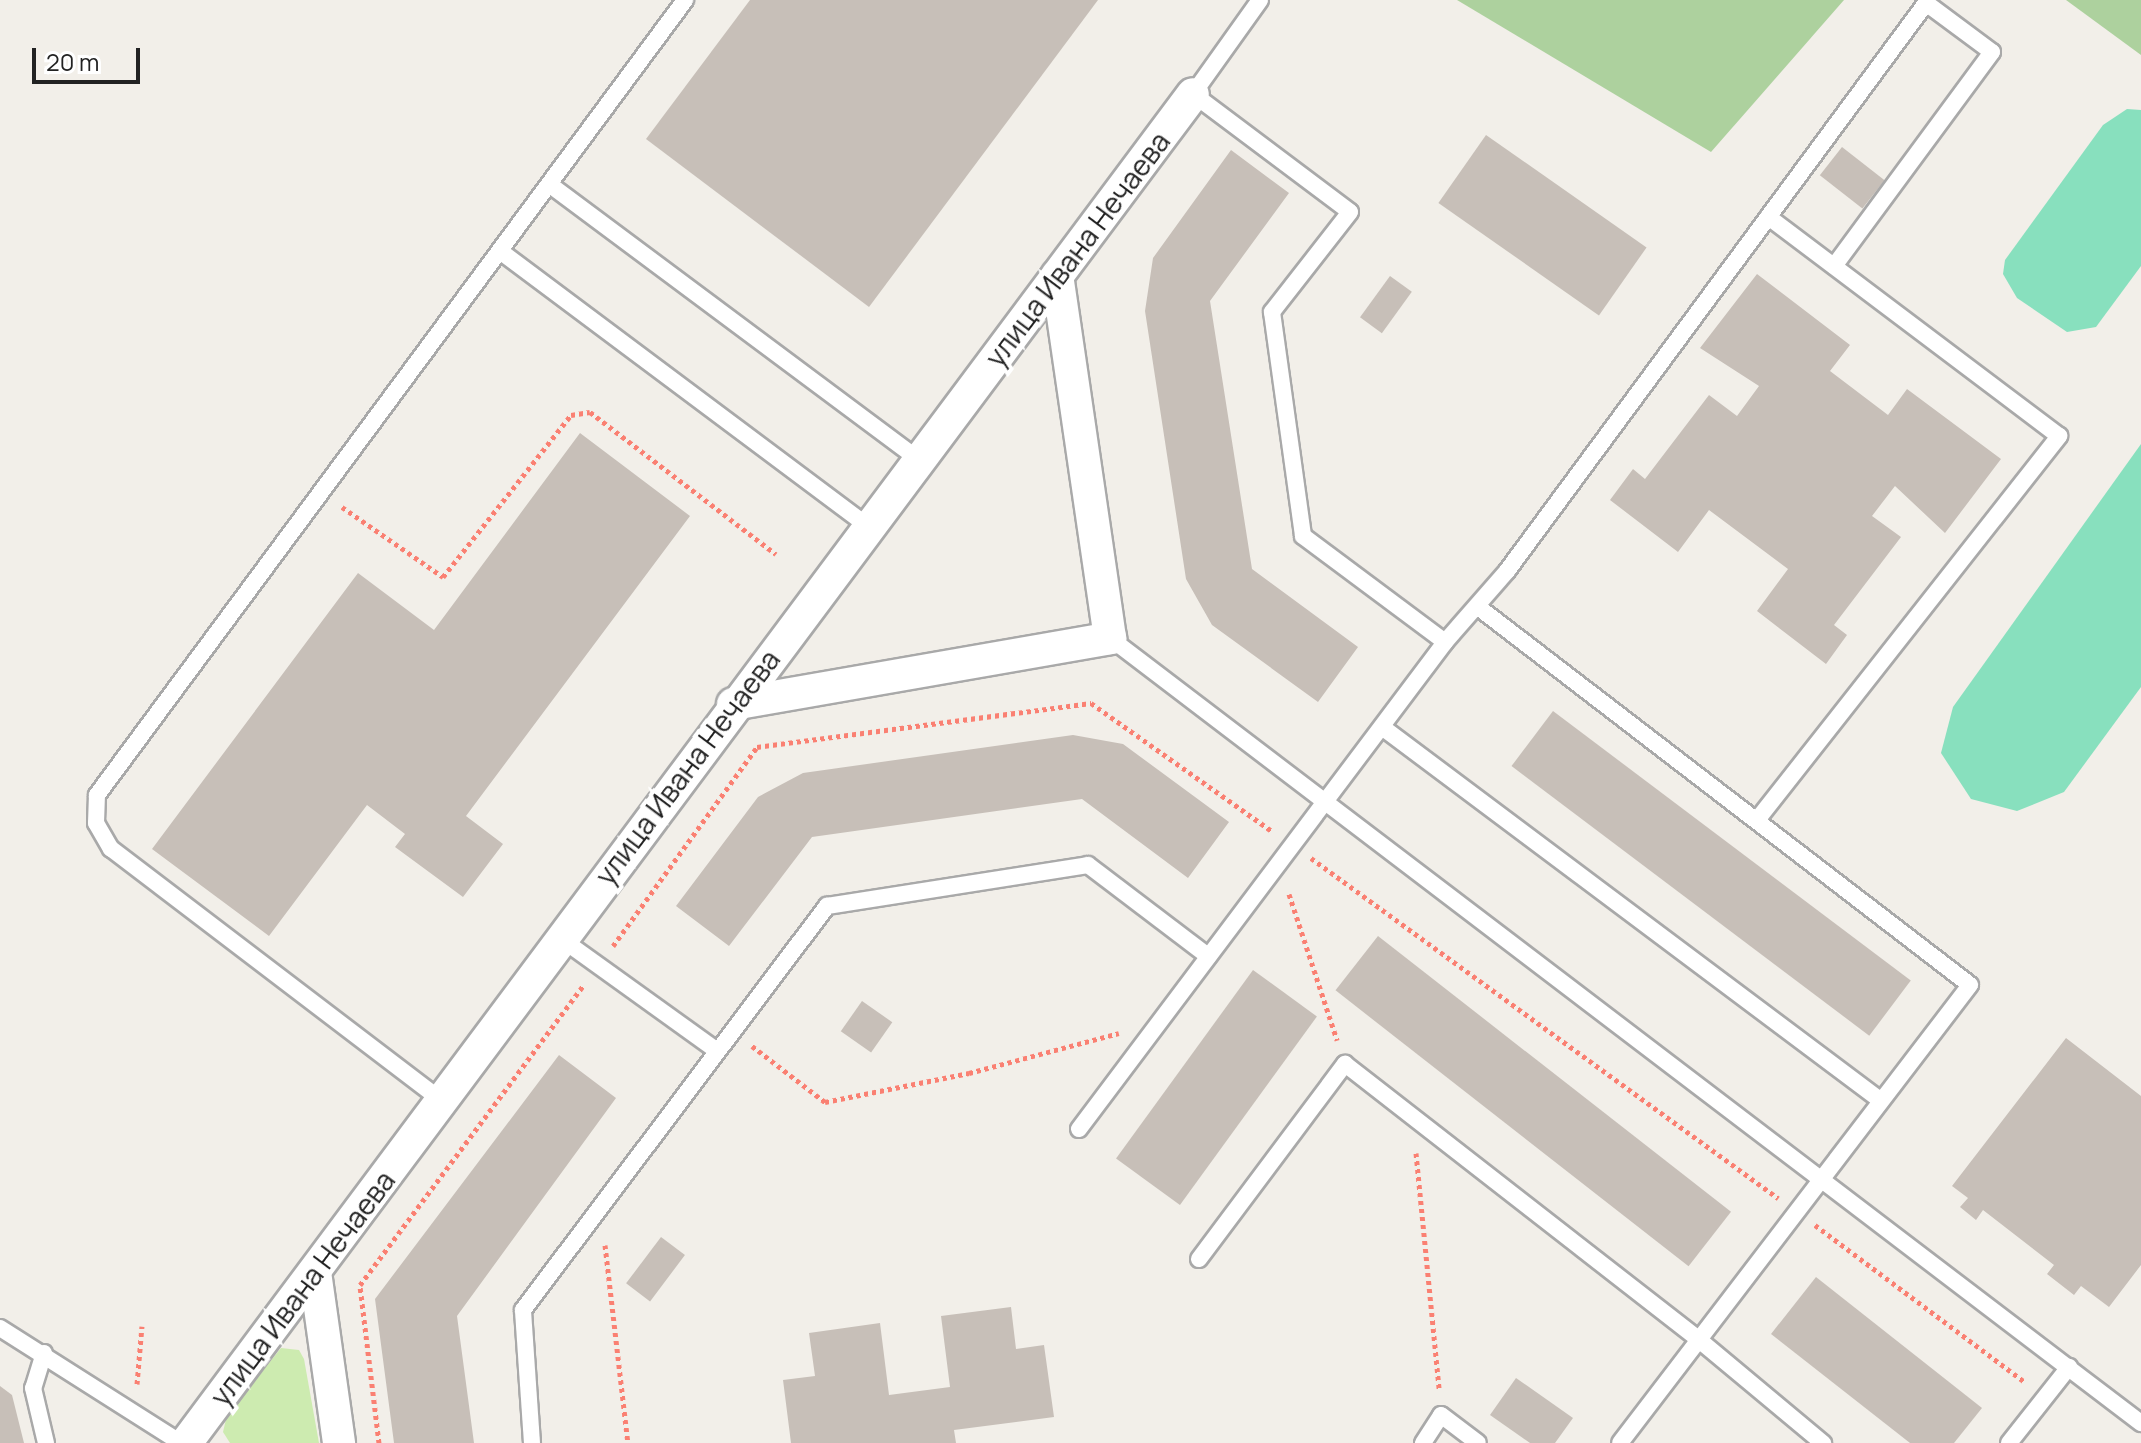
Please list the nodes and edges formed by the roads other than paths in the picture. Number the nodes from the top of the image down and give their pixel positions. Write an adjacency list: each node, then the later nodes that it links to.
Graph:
1 (685, 0): 4 (lane)
2 (1260, 0): 3 (lane)
3 (1193, 94): 8 (street, улица Ивана Нечаева); 13 (lane)
4 (549, 184): 6 (lane); 9 (lane)
5 (1768, 217): 7 (lane); 7 (lane); 11 (lane)
6 (500, 251): 10 (lane); 21 (lane)
7 (1834, 266): 17 (lane)
8 (1057, 276): 9 (street, улица Ивана Нечаева); 12 (street)
9 (918, 459): 10 (street, улица Ивана Нечаева)
10 (868, 526): 14 (street, улица Ивана Нечаева)
11 (1478, 607): 13 (lane); 17 (lane)
12 (1110, 638): 14 (street); 16 (lane)
13 (1445, 642): 15 (lane)
14 (733, 704): 18 (street, улица Ивана Нечаева)
15 (1382, 727): 16 (lane); 22 (lane)
16 (1327, 803): 19 (lane); 24 (lane)
17 (1757, 820): 22 (lane)
18 (560, 938): 20 (lane); 21 (street, улица Ивана Нечаева)
19 (1208, 956): 20 (lane); 23 (lane)
20 (717, 1051): 35 (lane)
21 (441, 1100): 26 (street, улица Ивана Нечаева)
22 (1880, 1100): 24 (lane)
23 (1079, 1129)
24 (1820, 1179): 28 (lane); 30 (lane)
25 (1199, 1259): 28 (lane)
26 (315, 1272): 33 (street, улица Ивана Нечаева); 34 (street)
27 (0, 1328): 29 (lane)
28 (1698, 1339): 38 (lane); 39 (lane)
29 (44, 1353): 32 (lane); 33 (lane)
30 (2069, 1367): 31 (lane); 40 (lane)
31 (2141, 1423)
32 (46, 1443)
33 (183, 1443)
34 (339, 1443)
35 (532, 1443)
36 (1423, 1443): 37 (lane)
37 (1478, 1443)
38 (1620, 1443)
39 (1823, 1443)
40 (2009, 1443)

